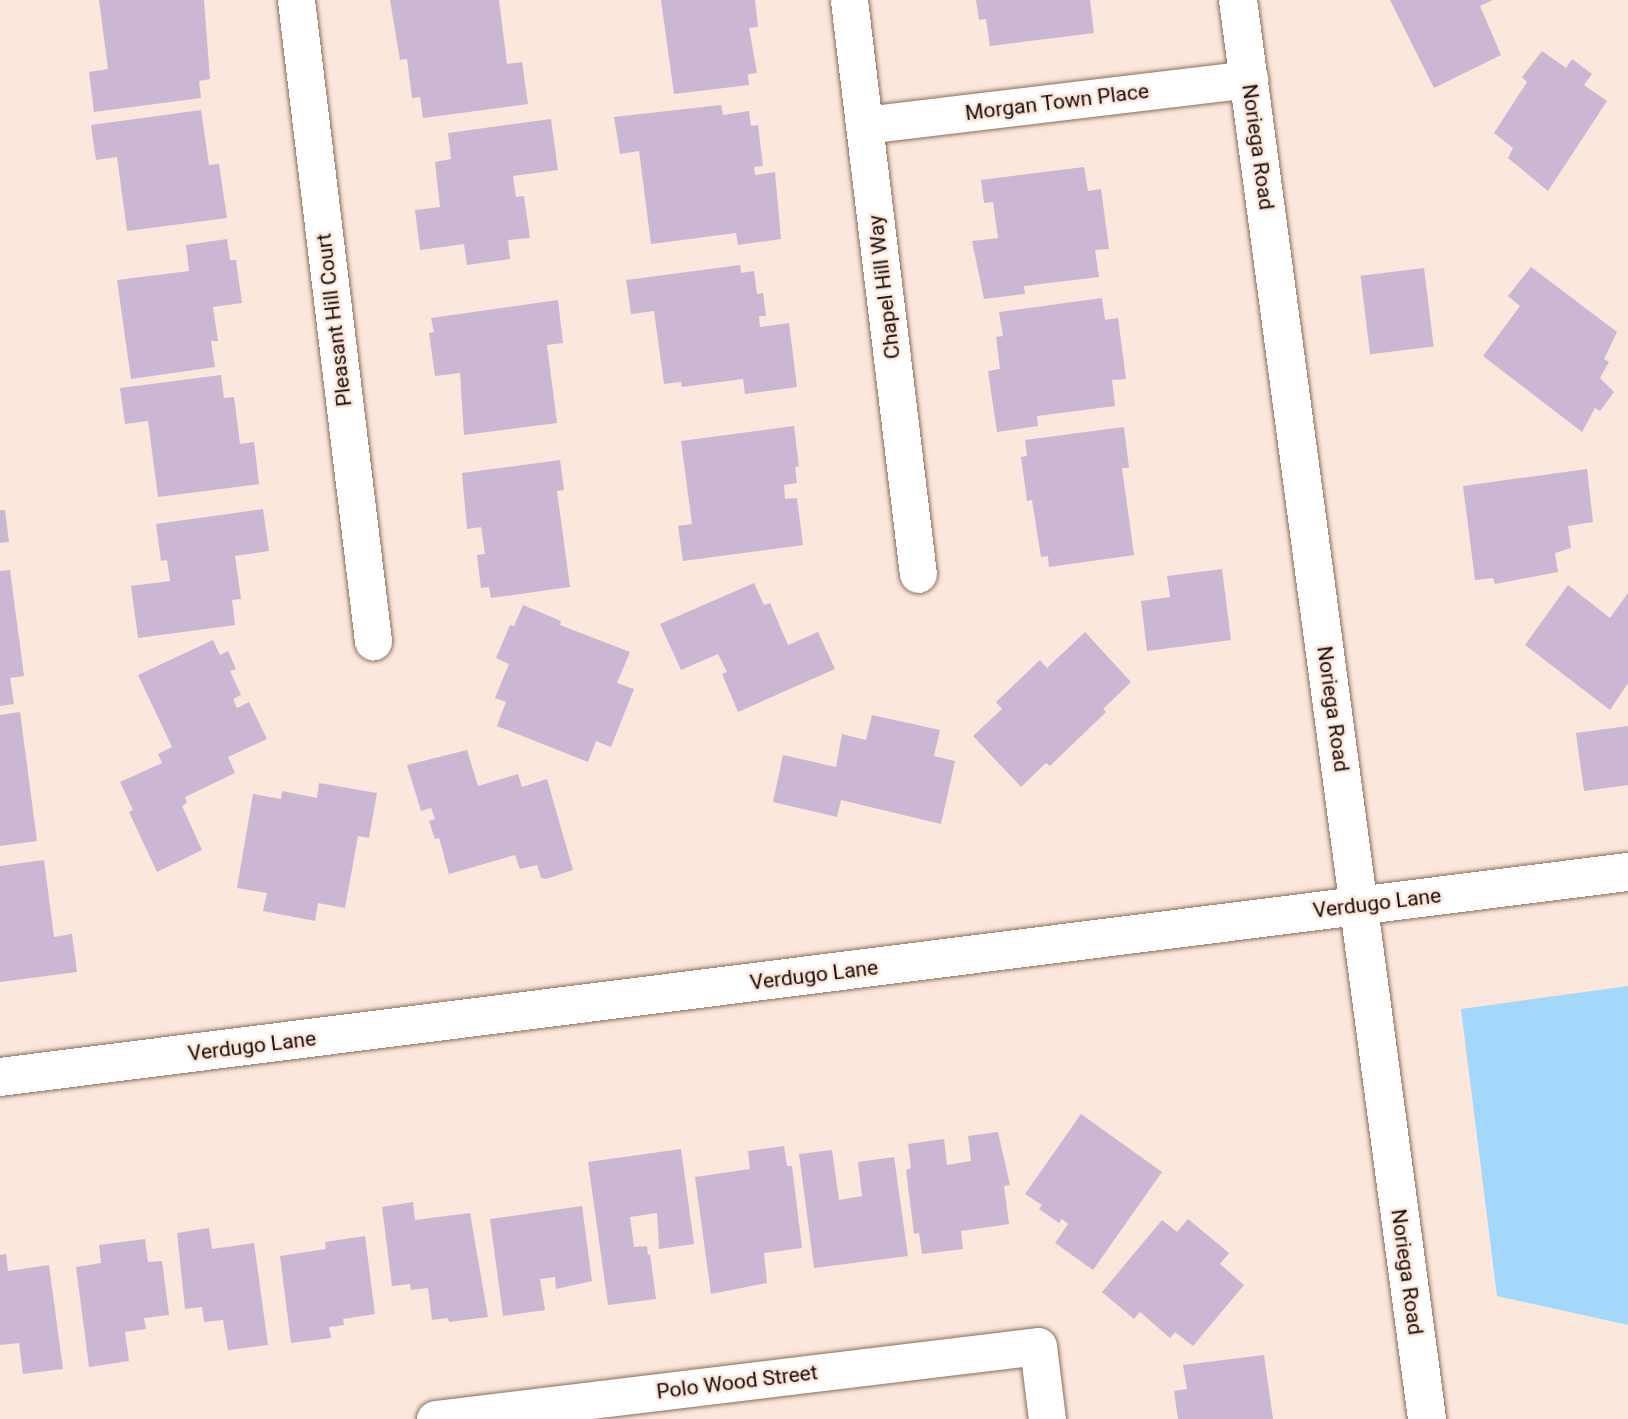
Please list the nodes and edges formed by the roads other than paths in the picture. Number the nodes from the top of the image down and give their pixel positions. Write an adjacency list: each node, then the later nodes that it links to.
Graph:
1 (296, 0): 7 (street, Pleasant Hill Court)
2 (849, 0): 5 (street, Chapel Hill Way)
3 (1238, 0): 4 (street, Noriega Road)
4 (1249, 79): 5 (street, Morgan Town Place); 9 (street, Noriega Road)
5 (864, 125): 6 (street, Chapel Hill Way)
6 (918, 574)
7 (373, 641)
8 (1628, 872): 9 (street, Verdugo Lane)
9 (1359, 905): 10 (street, Verdugo Lane); 13 (street, Noriega Road)
10 (0, 1077)
11 (435, 1419): 12 (street, Polo Wood Street)
12 (1047, 1419)
13 (1427, 1419)

